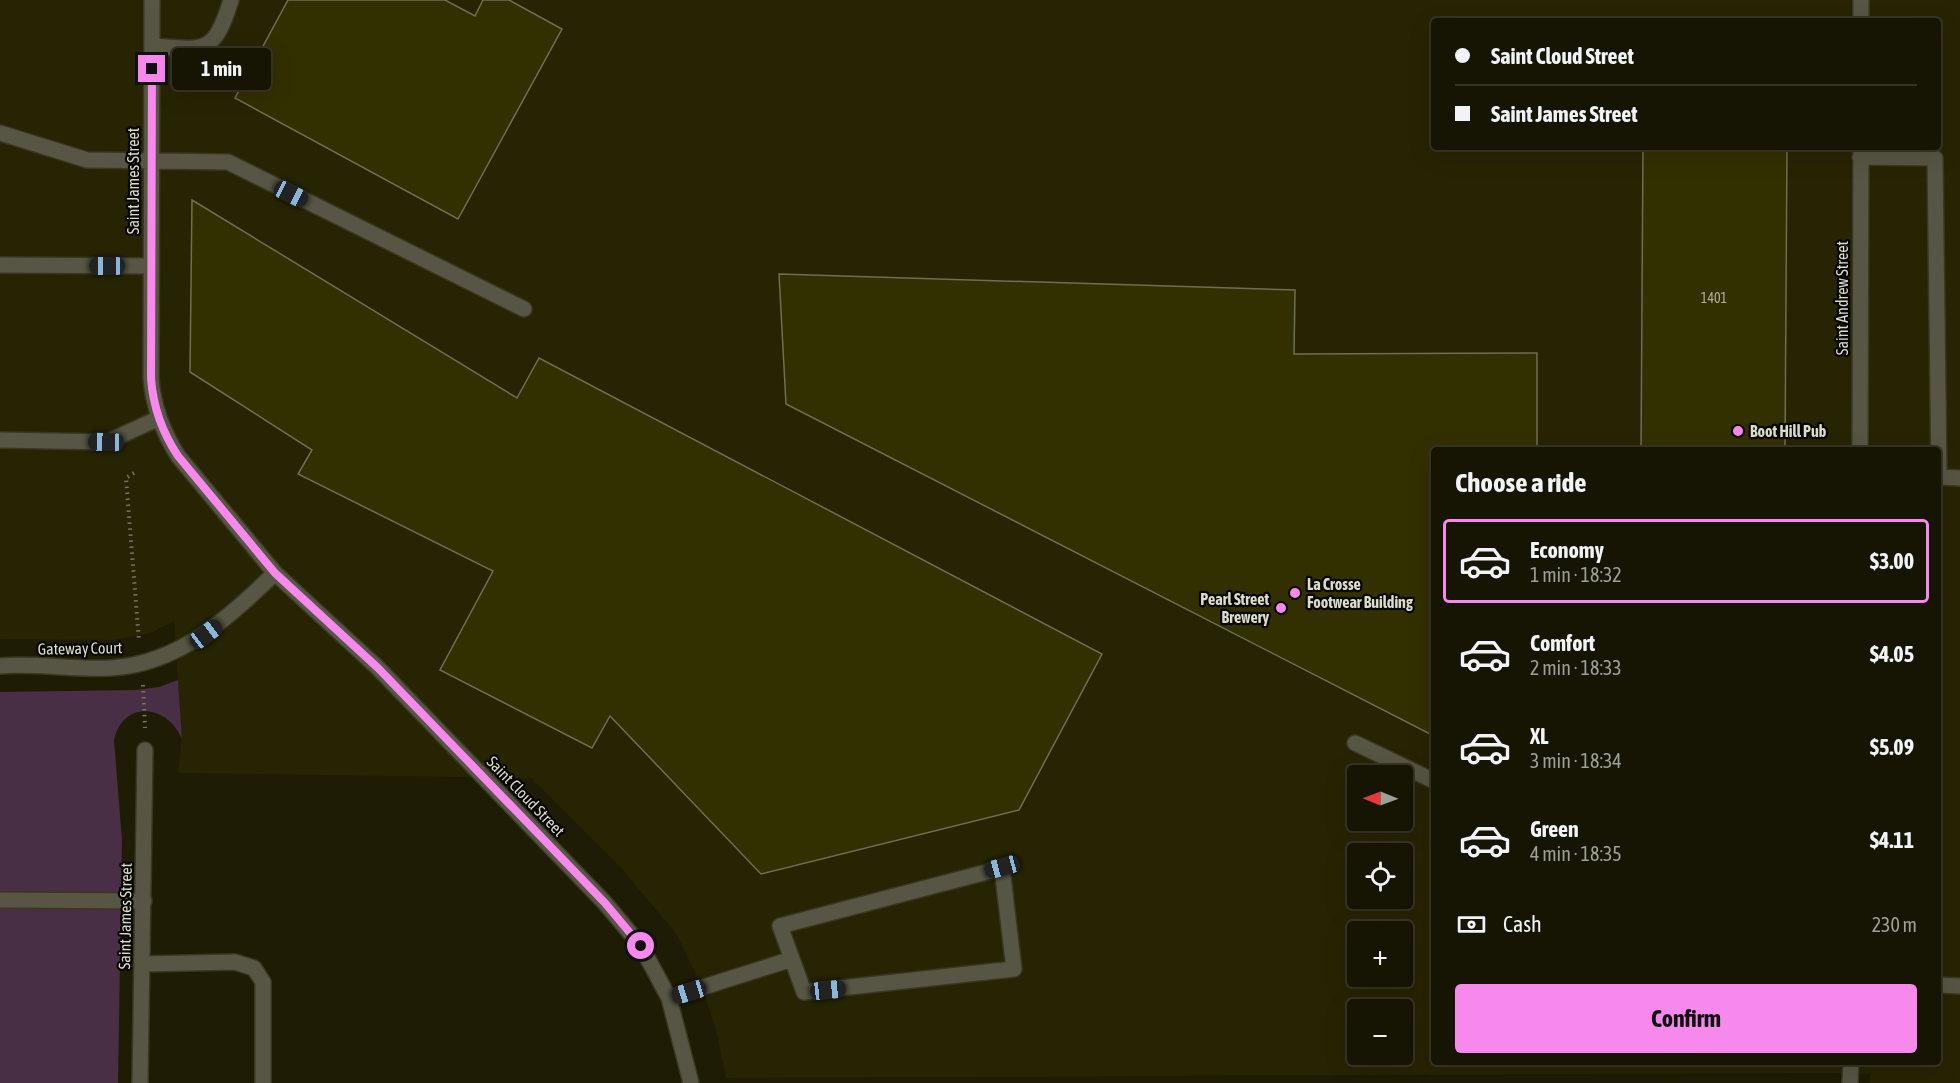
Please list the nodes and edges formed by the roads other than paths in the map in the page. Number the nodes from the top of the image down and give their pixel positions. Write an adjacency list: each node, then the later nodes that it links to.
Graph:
1 (152, 0): 5 (street, Saint James Street)
2 (231, 0): 5 (street)
3 (1861, 0): 4 (street)
4 (1861, 18)
5 (152, 46): 8 (street, Saint James Street)
6 (0, 133): 8 (street)
7 (1860, 152): 14 (street, Saint Andrew Street); 15 (street)
8 (151, 162): 10 (street, Saint James Street); 11 (street)
9 (0, 266): 10 (street)
10 (150, 266): 12 (street, Saint James Street)
11 (524, 309)
12 (159, 418): 13 (street); 18 (street, Saint James Street)
13 (0, 440)
14 (1860, 447)
15 (1939, 447)
16 (1941, 477): 17 (street)
17 (1960, 478)
18 (275, 573): 19 (street, Gateway Court); 29 (street, Saint Cloud Street)
19 (0, 666)
20 (1355, 743): 22 (street)
21 (145, 750): 24 (street, Saint James Street)
22 (1431, 780)
23 (0, 900): 24 (street)
24 (144, 901): 26 (street, Saint James Street)
25 (792, 959): 25 (street); 29 (street)
26 (143, 964): 31 (street, Saint James Street); 32 (street)
27 (1941, 985): 28 (street)
28 (1960, 986)
29 (669, 998): 33 (street, Saint Cloud Street)
30 (1851, 1065): 34 (street)
31 (140, 1083)
32 (263, 1083)
33 (691, 1083)
34 (1850, 1083)

